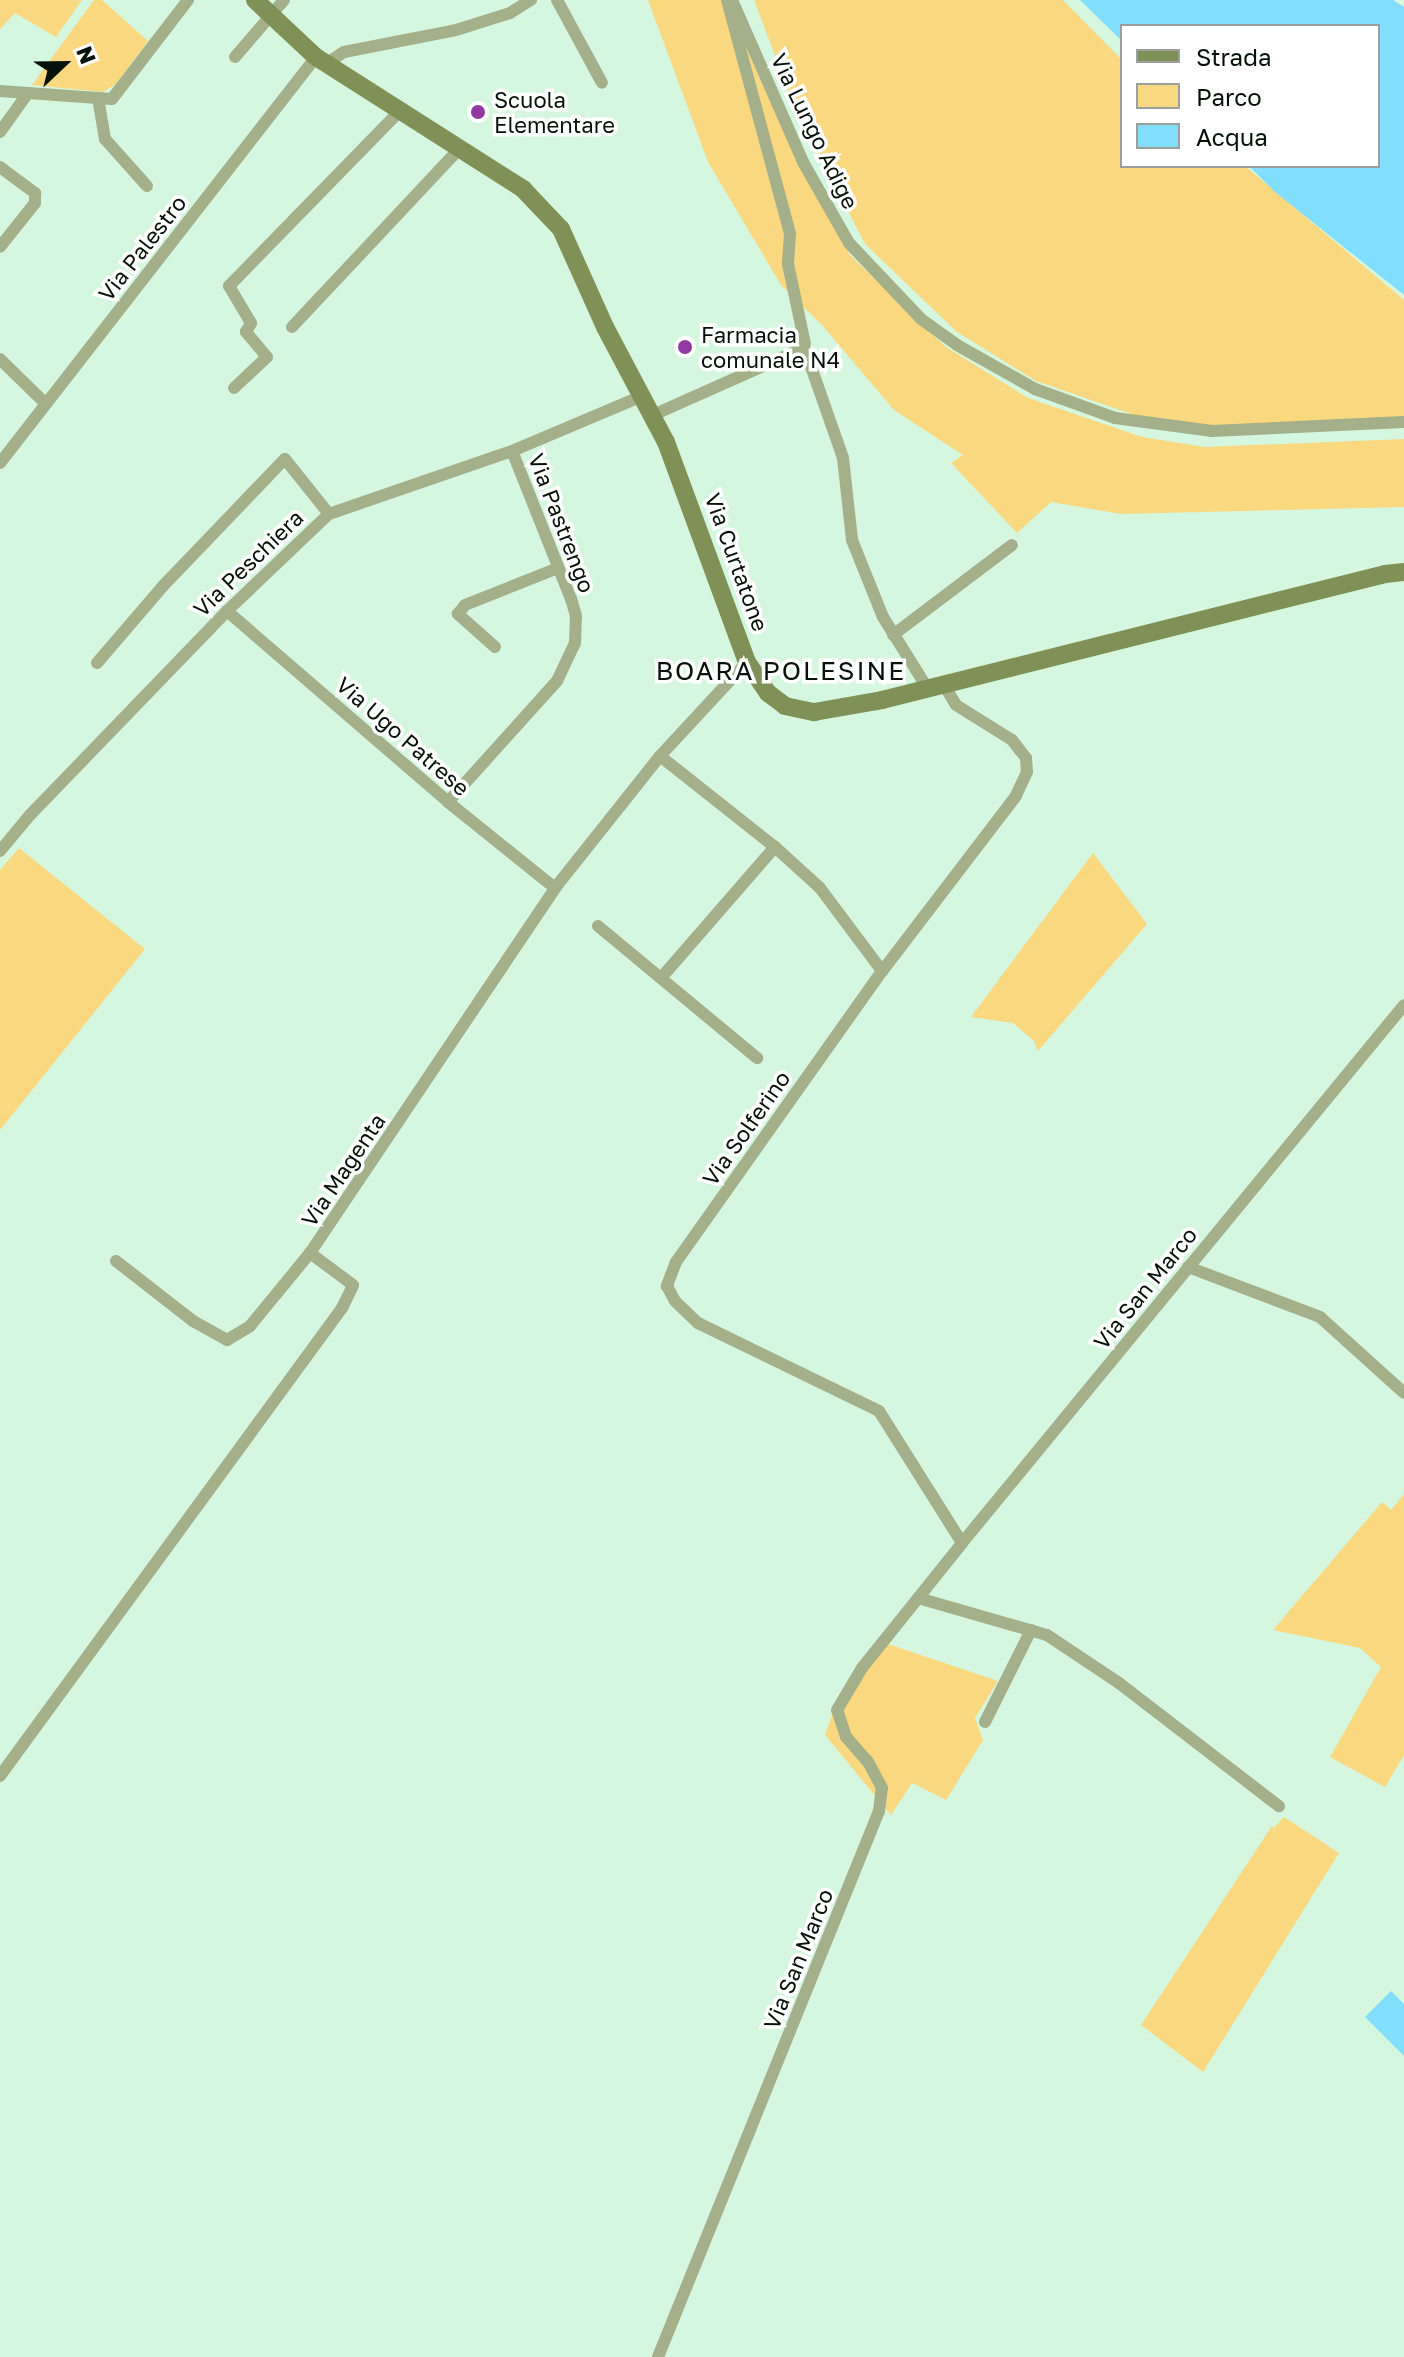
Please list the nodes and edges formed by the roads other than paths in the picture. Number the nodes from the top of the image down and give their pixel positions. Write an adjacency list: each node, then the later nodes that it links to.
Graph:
1 (188, 0): 13 (street)
2 (255, 0): 7 (street, Via Curtatone)
3 (284, 0): 7 (street)
4 (531, 0): 9 (street)
5 (557, 0): 10 (street)
6 (730, 0): 21 (street); 27 (street, Via Lungo Adige)
7 (269, 15): 8 (street); 9 (street, Via Curtatone)
8 (235, 57)
9 (322, 60): 14 (street, Via Curtatone); 25 (street, Via Palestro)
10 (602, 83)
11 (0, 91): 12 (street)
12 (28, 93): 13 (street); 15 (street)
13 (98, 98): 18 (street)
14 (402, 109): 16 (street, Via Curtatone); 23 (street)
15 (0, 132)
16 (461, 147): 20 (street); 24 (street, Via Curtatone)
17 (0, 167): 19 (street)
18 (147, 186)
19 (0, 247)
20 (292, 327)
21 (806, 347): 26 (street); 35 (street)
22 (0, 359): 25 (street)
23 (234, 388)
24 (642, 396): 26 (street, Via Curtatone); 28 (street, Via Peschiera)
25 (46, 404): 29 (street, Via Palestro)
26 (653, 415): 37 (street, Via Curtatone)
27 (1404, 422)
28 (512, 451): 30 (street, Via Peschiera); 32 (street, Via Pastrengo)
29 (0, 463)
30 (329, 514): 34 (street, Via Peschiera); 38 (street)
31 (1012, 545): 35 (street)
32 (558, 568): 36 (street); 41 (street, Via Pastrengo)
33 (1404, 572): 39 (street, Via Curtatone)
34 (227, 611): 41 (street, Via Ugo Patrese); 43 (street, Via Peschiera)
35 (893, 635): 39 (street)
36 (495, 647)
37 (747, 662): 39 (street, Via Curtatone); 40 (street, Via Magenta)
38 (97, 663)
39 (936, 687): 46 (street, Via Solferino)
40 (660, 756): 42 (street); 44 (street, Via Magenta)
41 (448, 802): 44 (street, Via Ugo Patrese)
42 (775, 847): 46 (street); 47 (street)
43 (0, 851)
44 (555, 888): 50 (street, Via Magenta)
45 (598, 926): 47 (street)
46 (882, 971): 54 (street, Via Solferino)
47 (661, 978): 49 (street)
48 (1404, 1005): 52 (street, Via San Marco)
49 (757, 1058)
50 (310, 1253): 51 (street); 58 (street, Via Magenta)
51 (116, 1261)
52 (1188, 1267): 53 (street); 54 (street, Via San Marco)
53 (1404, 1393)
54 (962, 1543): 55 (street, Via San Marco)
55 (918, 1598): 56 (street); 60 (street, Via San Marco)
56 (1031, 1630): 57 (street); 59 (street)
57 (985, 1722)
58 (0, 1776)
59 (1279, 1806)
60 (658, 2357)

